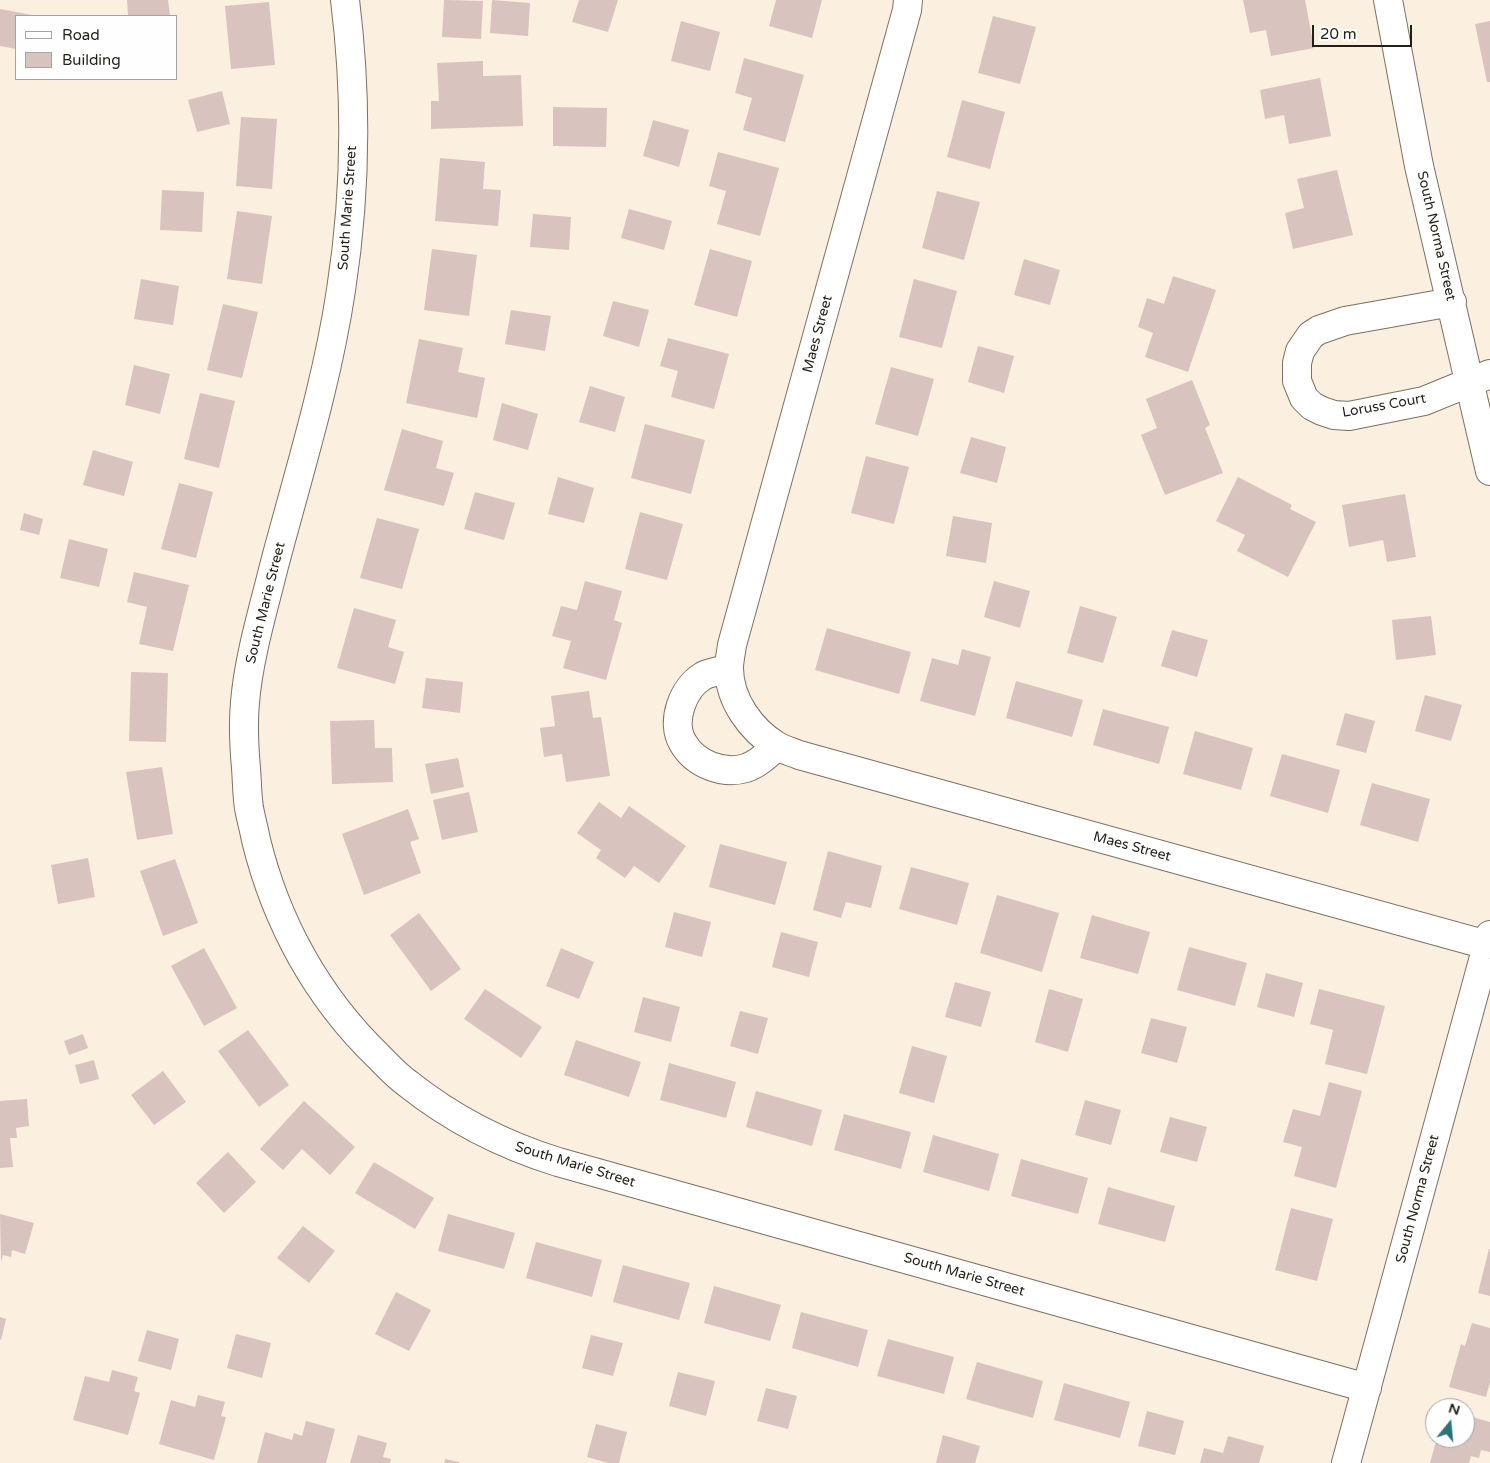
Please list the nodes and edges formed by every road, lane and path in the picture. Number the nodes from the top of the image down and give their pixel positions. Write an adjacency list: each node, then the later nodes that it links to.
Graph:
1 (345, 0): 10 (street, South Marie Street)
2 (908, 0): 7 (street, Maes Street)
3 (1388, 0): 4 (street, South Norma Street)
4 (1452, 302): 5 (street, South Norma Street); 5 (street, Loruss Court)
5 (1480, 379): 6 (street, South Norma Street)
6 (1490, 471)
7 (729, 669): 8 (street, Maes Street); 8 (street)
8 (777, 746): 9 (street, Maes Street)
9 (1489, 940): 10 (street, South Norma Street)
10 (1367, 1388): 11 (street, South Norma Street)
11 (1346, 1463)

